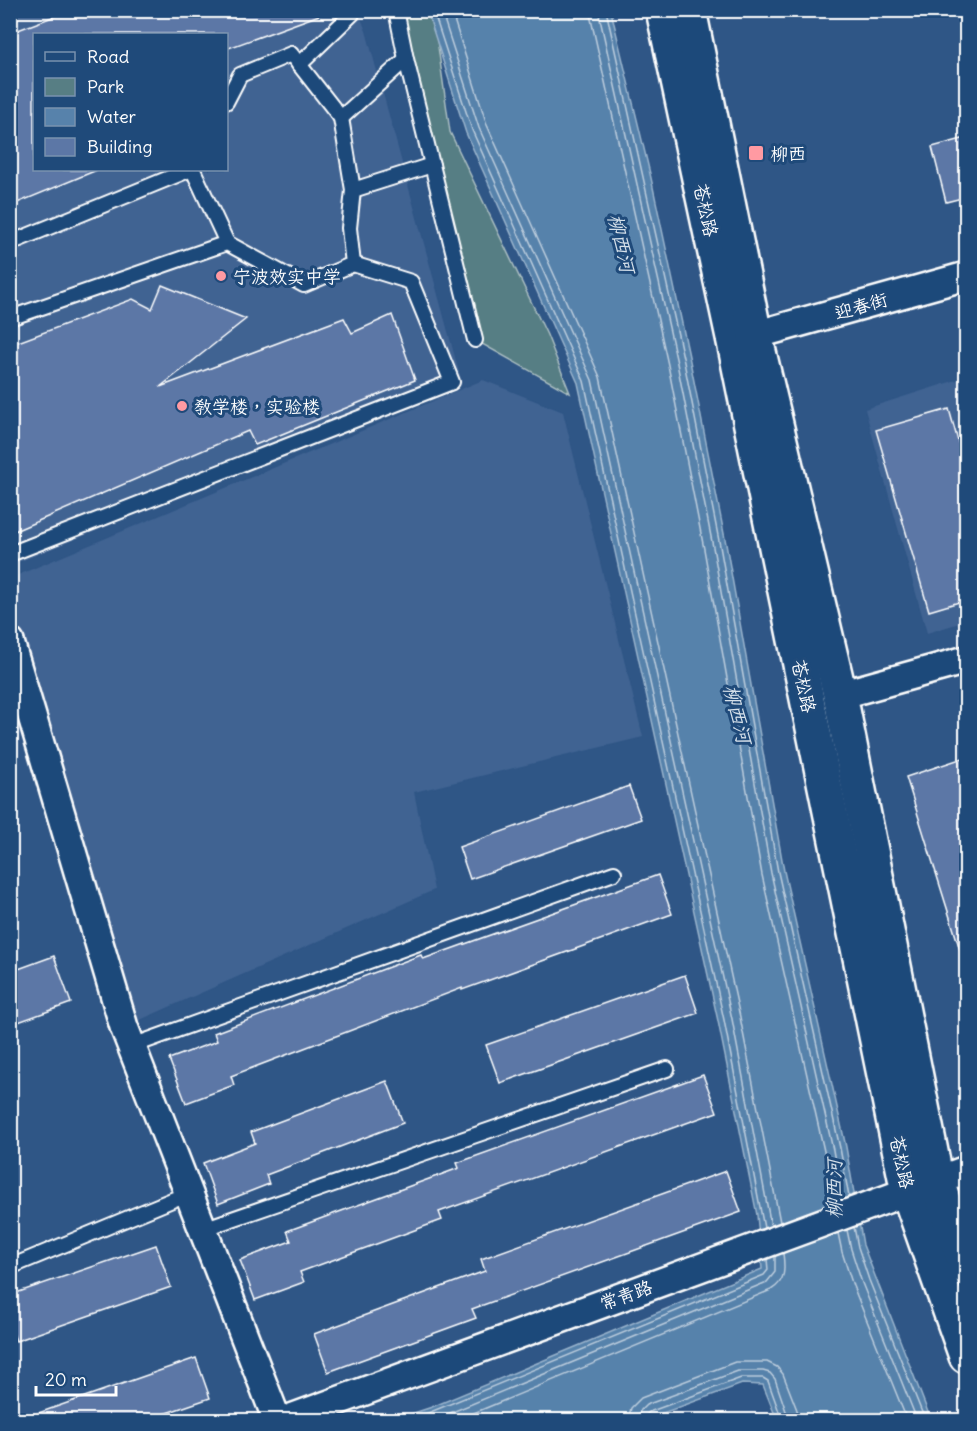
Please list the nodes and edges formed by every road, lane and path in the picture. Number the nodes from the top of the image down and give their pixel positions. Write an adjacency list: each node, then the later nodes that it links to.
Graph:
1 (351, 10): 6 (lane)
2 (396, 10): 5 (lane)
3 (663, 10): 27 (main road, 苍松路)
4 (689, 10): 18 (main road, 苍松路)
5 (406, 59): 8 (lane); 9 (lane)
6 (299, 65): 7 (lane); 8 (lane)
7 (228, 98)
8 (341, 118): 12 (lane)
9 (432, 165): 12 (lane); 19 (lane)
10 (189, 171): 13 (lane)
11 (191, 171): 14 (lane)
12 (353, 190): 15 (lane)
13 (10, 243)
14 (227, 243): 15 (lane); 17 (lane)
15 (353, 264): 20 (lane)
16 (966, 276): 18 (street, 迎春街)
17 (10, 318)
18 (755, 335): 23 (main road, 苍松路)
19 (475, 340)
20 (10, 554)
21 (10, 642): 25 (street)
22 (966, 660): 23 (street)
23 (840, 695): 27 (main road, 苍松路)
24 (614, 873): 25 (lane)
25 (132, 1046): 28 (street)
26 (667, 1069): 29 (lane)
27 (926, 1186): 31 (main road, 苍松路); 32 (main road, 苍松路); 34 (street, 常青路)
28 (189, 1193): 29 (street); 30 (lane)
29 (203, 1229): 33 (street)
30 (10, 1267)
31 (966, 1267)
32 (966, 1356)
33 (277, 1420)
34 (286, 1420)

